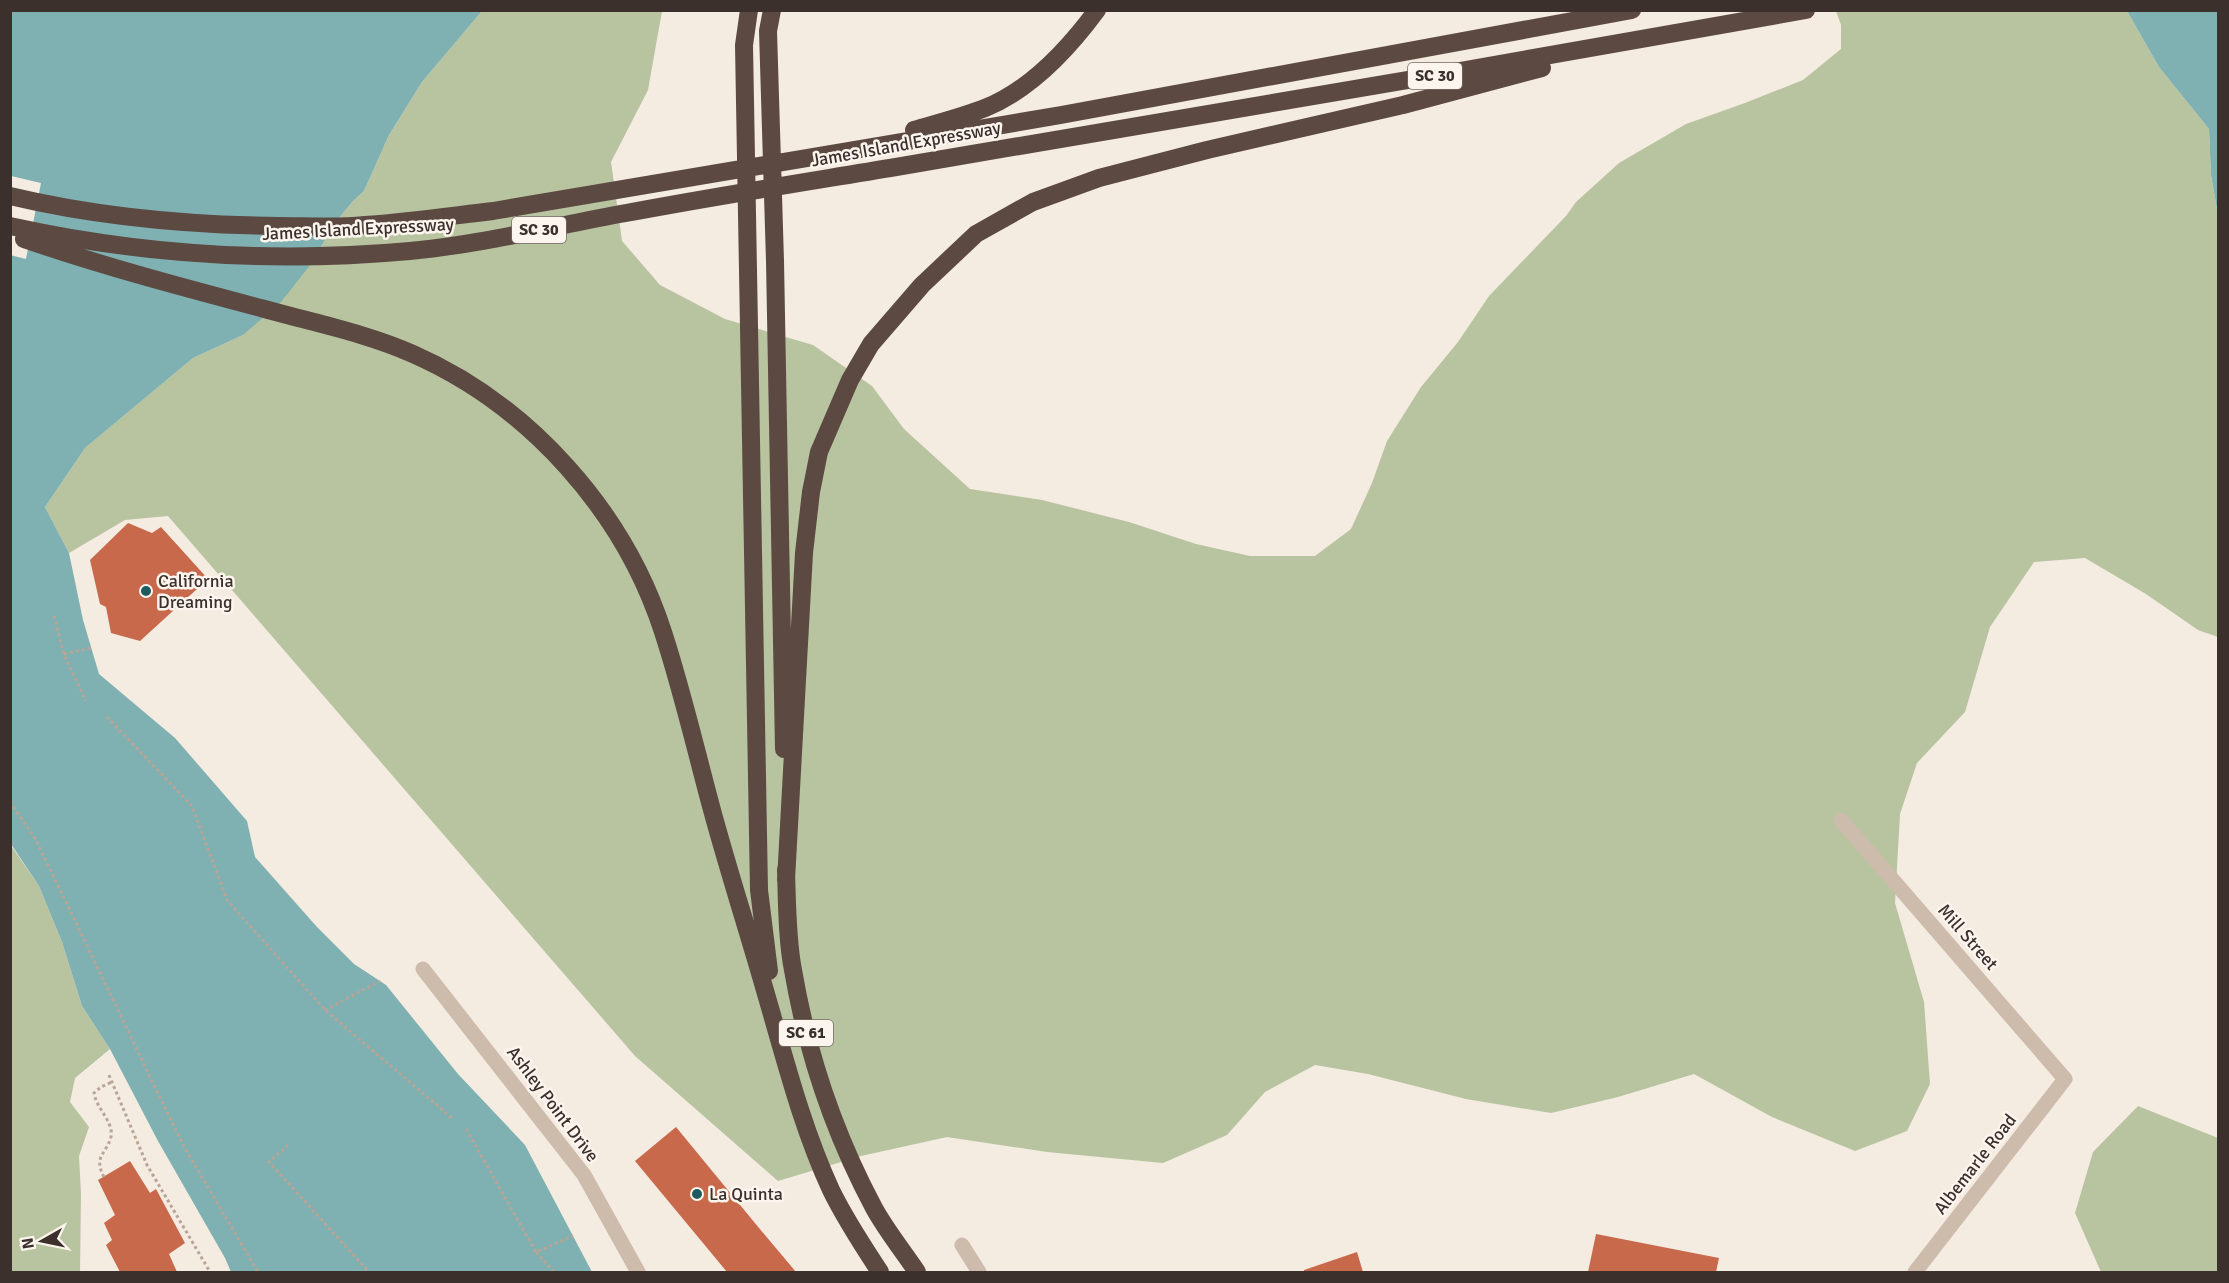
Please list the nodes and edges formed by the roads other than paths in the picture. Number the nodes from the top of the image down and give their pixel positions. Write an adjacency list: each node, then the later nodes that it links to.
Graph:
1 (749, 10): 14 (highway)
2 (772, 10): 12 (highway)
3 (1097, 10): 7 (highway)
4 (1632, 10): 7 (highway, James Island Expressway / SC 30)
5 (1806, 10): 6 (highway, James Island Expressway / SC 30)
6 (1641, 40): 9 (highway, James Island Expressway / SC 30); 12 (highway)
7 (841, 153): 8 (highway, James Island Expressway / SC 30)
8 (10, 196)
9 (10, 226)
10 (10, 235): 14 (highway)
11 (1841, 820): 15 (street, Mill Street)
12 (786, 880): 19 (highway, SC 61)
13 (423, 969): 17 (street, Ashley Point Drive)
14 (786, 1063): 18 (highway, SC 61)
15 (2065, 1079): 21 (street, Albemarle Road)
16 (962, 1245): 20 (street)
17 (638, 1272)
18 (880, 1272)
19 (917, 1272)
20 (979, 1272)
21 (1914, 1272)

